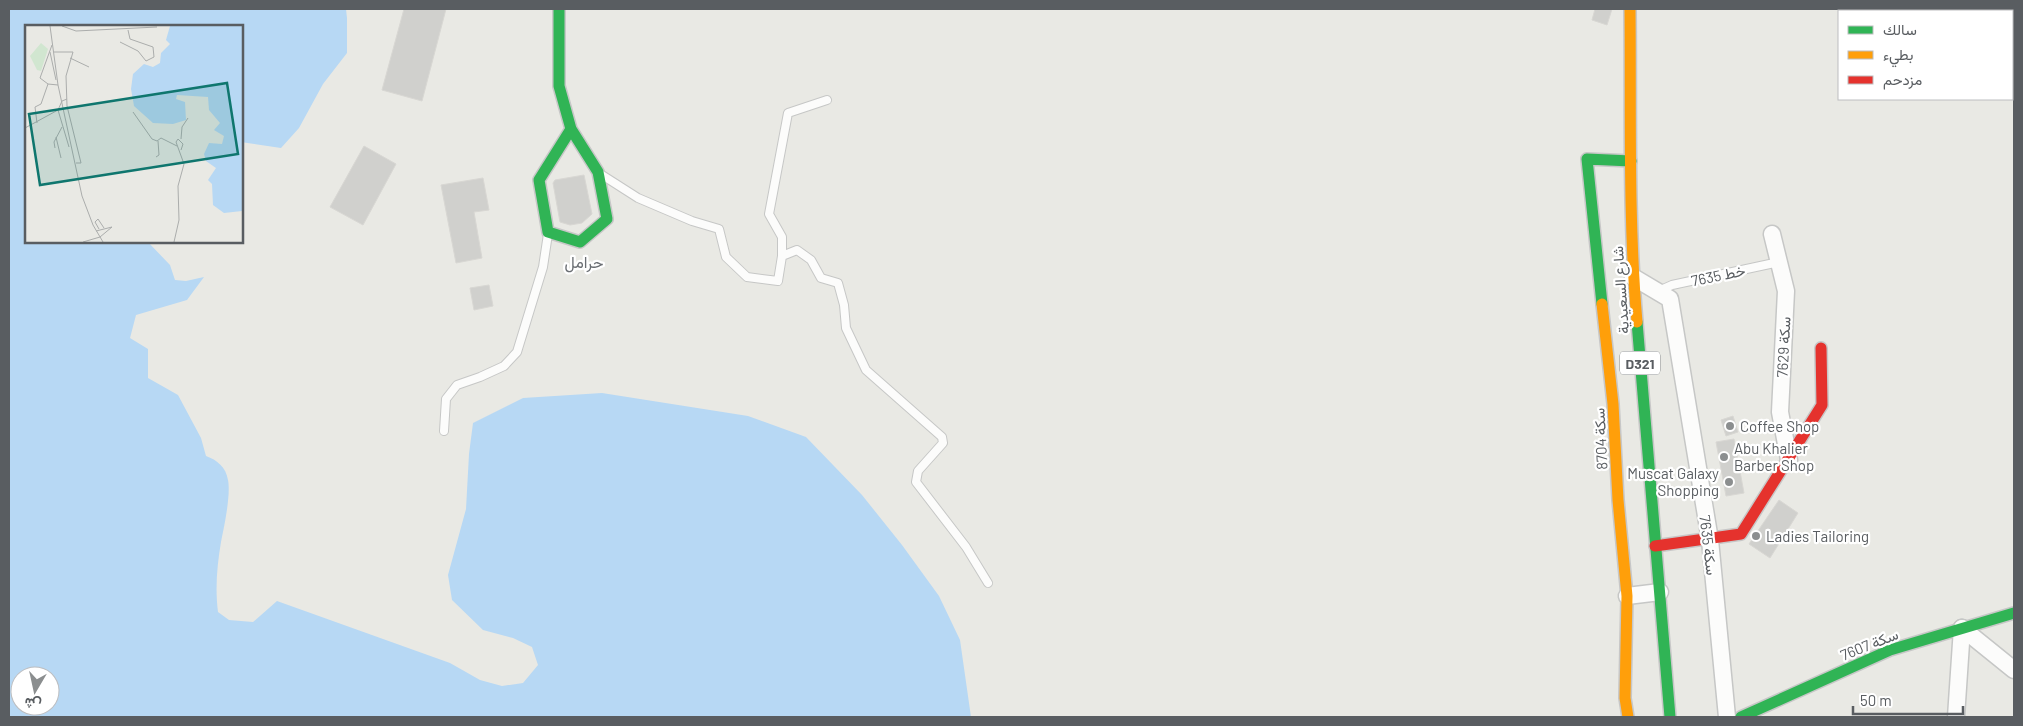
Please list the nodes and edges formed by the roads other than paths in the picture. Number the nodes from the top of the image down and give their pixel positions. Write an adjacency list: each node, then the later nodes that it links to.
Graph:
1 (559, 9): 4 (street)
2 (1630, 9): 5 (street, شارع السعيدية / D321)
3 (827, 100): 9 (lane)
4 (571, 129): 6 (street); 7 (street)
5 (1631, 161): 11 (street, شارع السعيدية / D321); 20 (street, سكة 8704)
6 (598, 172): 7 (street); 9 (lane)
7 (548, 232): 14 (lane)
8 (1772, 234): 10 (street, سكة 7629)
9 (782, 256): 18 (lane)
10 (1779, 262): 12 (lane, 7635 خط); 15 (street, سكة 7629)
11 (1633, 277): 12 (street, سكة 7635); 17 (street, شارع السعيدية / D321)
12 (1660, 293): 16 (street, سكة 7635)
13 (1821, 348): 15 (street)
14 (444, 431)
15 (1789, 460): 16 (street)
16 (1710, 540): 17 (street); 26 (street, سكة 7635)
17 (1655, 546): 19 (street, شارع السعيدية / D321)
18 (988, 583)
19 (1660, 592): 20 (street); 25 (street, شارع السعيدية / D321)
20 (1627, 596): 24 (street, سكة 8704)
21 (2014, 613): 22 (street, سكة 7607)
22 (1962, 628): 23 (street); 27 (street, سكة 7607); 28 (street)
23 (2014, 670)
24 (1628, 717)
25 (1670, 717)
26 (1727, 717)
27 (1741, 717)
28 (1956, 717)

